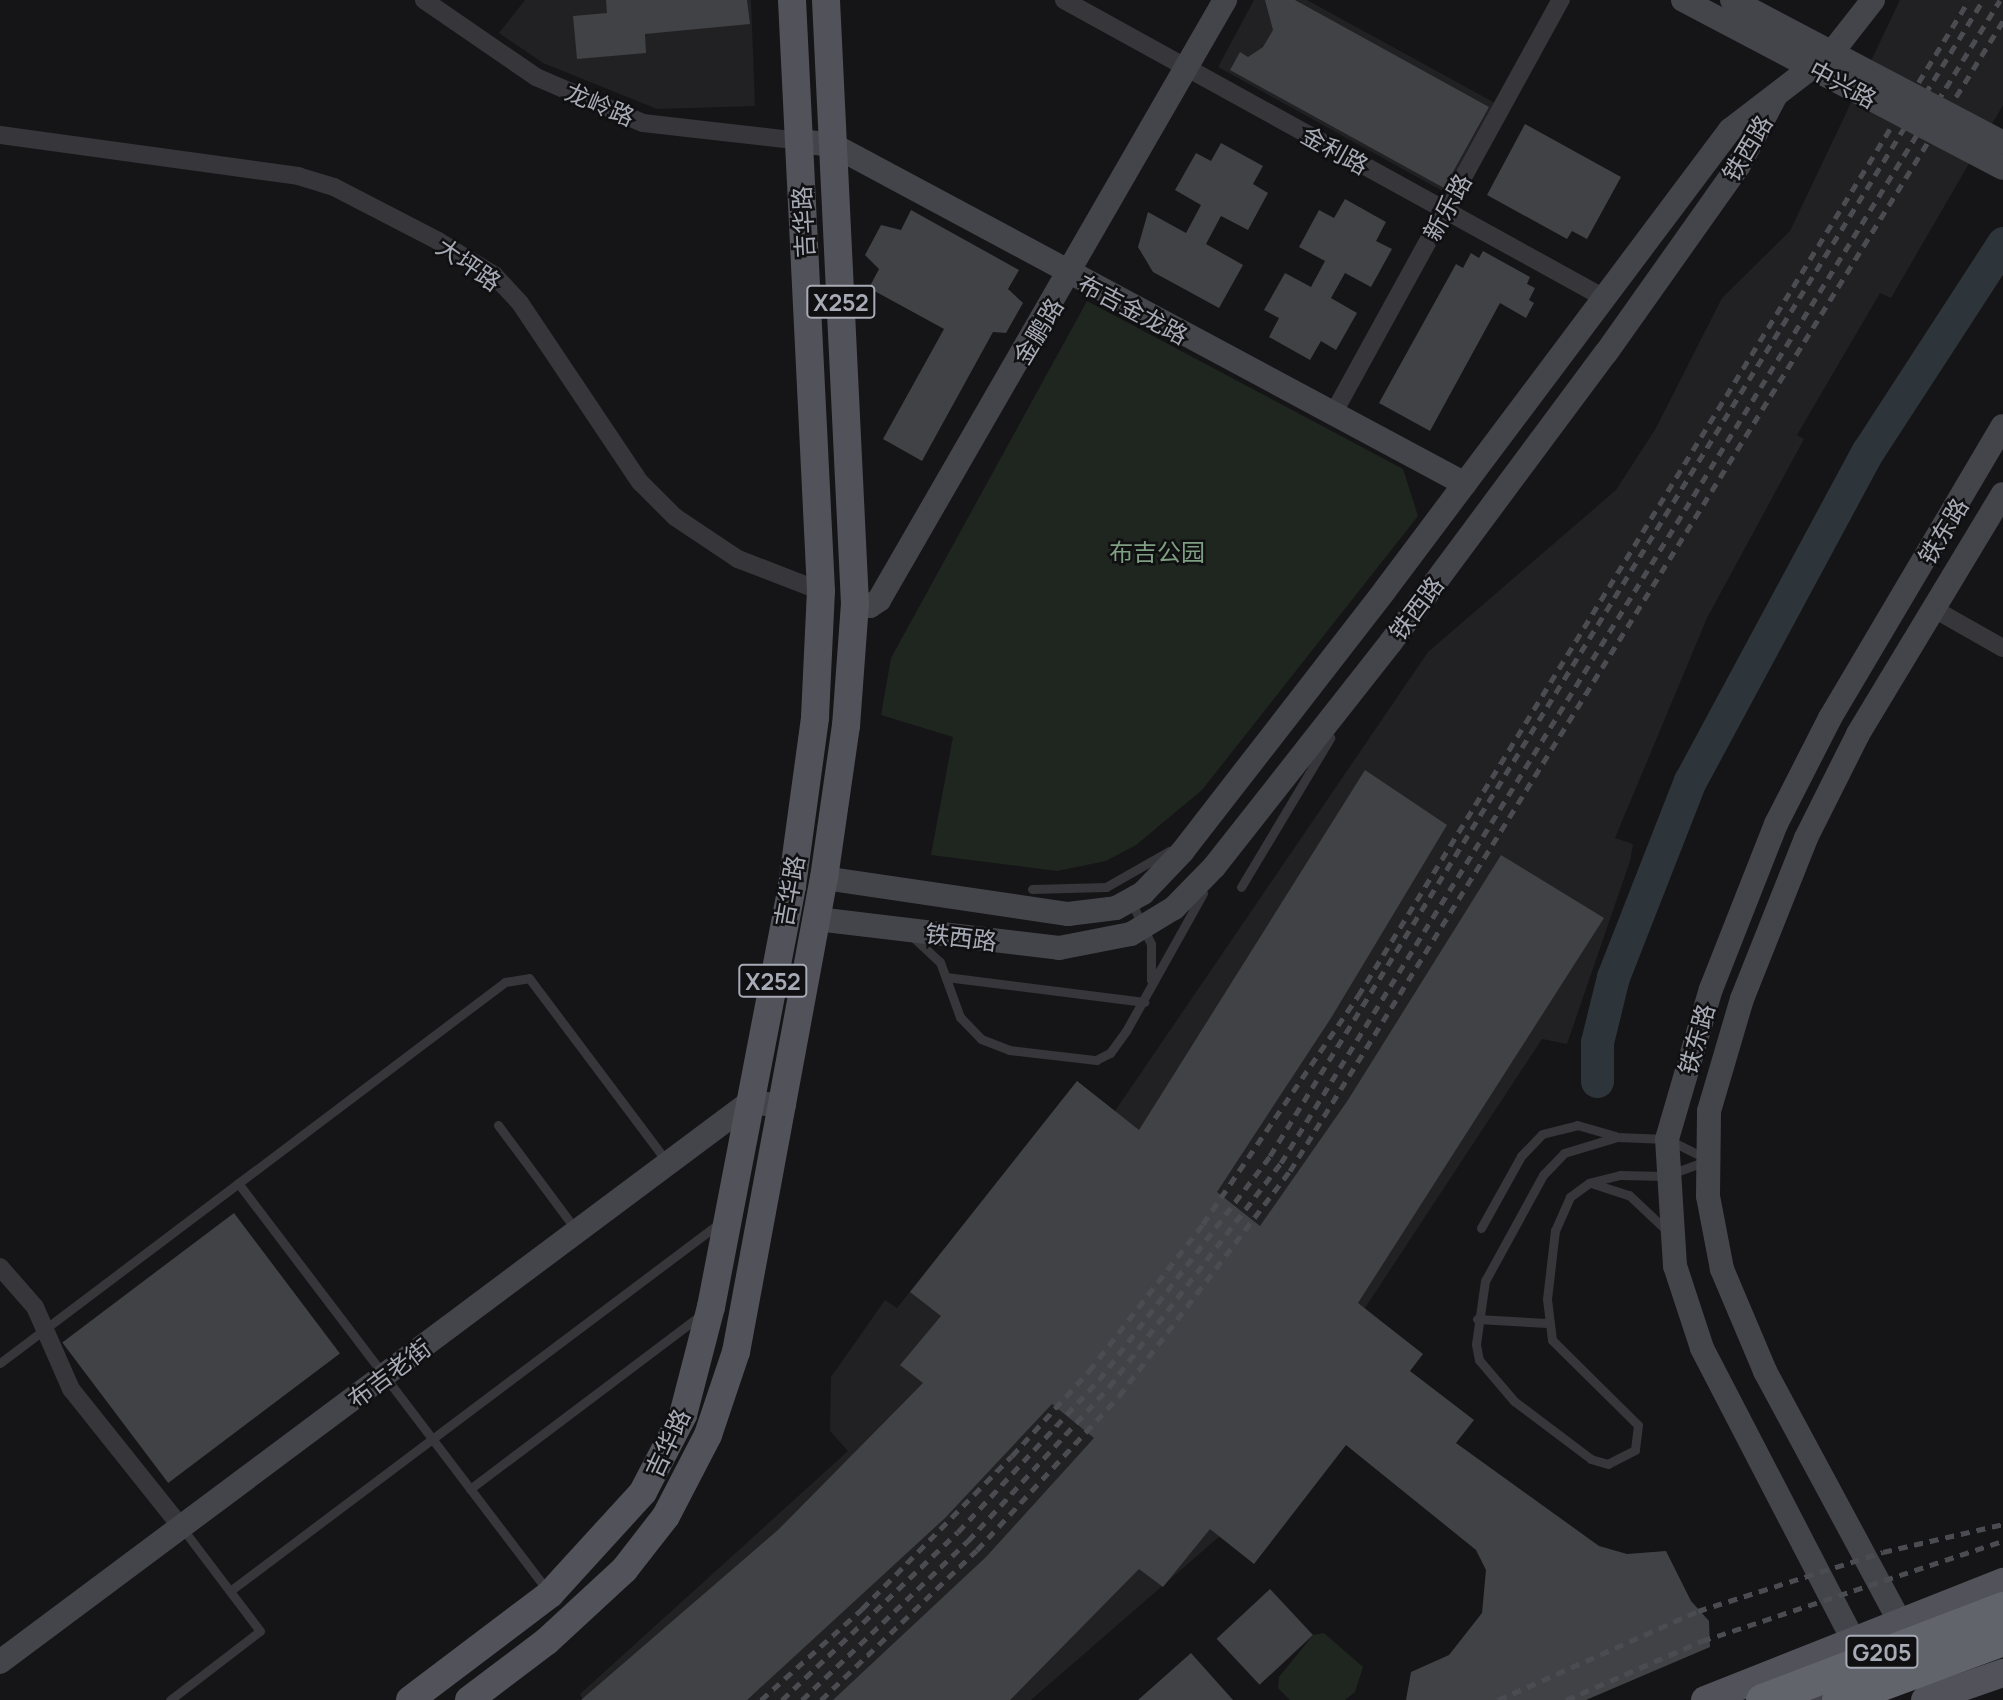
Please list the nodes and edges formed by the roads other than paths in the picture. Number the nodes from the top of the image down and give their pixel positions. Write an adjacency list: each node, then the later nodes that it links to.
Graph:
1 (424, 0): 16 (street, 龙岭路)
2 (793, 0): 16 (main road, 吉华路 / X252)
3 (826, 0): 18 (main road, 吉华路 / X252)
4 (1063, 0): 13 (street, 金利路)
5 (1225, 0): 13 (main road, 金鹏路)
6 (1561, 0): 20 (street, 新乐路)
7 (1684, 0): 19 (main road, 中兴路, bridge)
8 (1694, 0): 12 (street)
9 (1721, 0): 12 (street)
10 (1732, 0): 17 (main road, 中兴路, bridge)
11 (1873, 0): 12 (main road)
12 (1821, 61): 14 (main road)
13 (1187, 68): 20 (street, 金利路); 21 (main road, 金鹏路)
14 (1776, 97): 22 (main road, 铁西路); 24 (main road, 铁西路)
15 (0, 135): 29 (street, 大坪路)
16 (800, 141): 18 (main road, 布吉金龙路); 29 (main road, 吉华路 / X252)
17 (2003, 143)
18 (833, 145): 21 (main road, 布吉金龙路); 30 (main road, 吉华路 / X252)
19 (2003, 168)
20 (1445, 211): 22 (street, 金利路); 25 (street, 新乐路)
21 (1070, 276): 25 (main road, 布吉金龙路); 30 (main road, 金鹏路)
22 (1606, 299): 23 (main road, 铁西路)
23 (1580, 335): 24 (main road); 27 (main road, 铁西路)
24 (1606, 353): 32 (main road, 铁西路)
25 (1333, 414): 27 (main road, 布吉金龙路)
26 (2003, 426): 49 (main road, 铁东路)
27 (1465, 484): 34 (main road, 铁西路)
28 (2003, 494): 31 (main road, 铁东路)
29 (821, 591): 45 (main road, 吉华路 / X252)
30 (855, 604): 36 (main road, 吉华路 / X252)
31 (1934, 609): 33 (street); 50 (main road, 铁东路)
32 (1391, 642): 35 (main road, 铁西路); 37 (lane)
33 (2003, 648)
34 (1203, 825): 38 (lane); 39 (main road, 铁西路)
35 (1233, 843): 41 (main road, 铁西路); 44 (lane)
36 (824, 878): 39 (main road, 铁西路); 40 (main road, 吉华路 / X252)
37 (1241, 887)
38 (1032, 889)
39 (1131, 901): 41 (lane)
40 (817, 919): 42 (main road, 铁西路); 46 (main road, 吉华路 / X252)
41 (1145, 928): 42 (main road, 铁西路); 44 (lane)
42 (897, 929): 43 (lane)
43 (946, 977): 44 (lane); 44 (lane)
44 (1144, 1002)
45 (748, 1103): 46 (main road); 51 (main road, 布吉老街); 55 (main road, 吉华路 / X252)
46 (784, 1105): 81 (main road, 吉华路 / X252)
47 (498, 1125): 57 (lane)
48 (1617, 1137): 49 (lane); 56 (lane); 61 (lane)
49 (1667, 1139): 50 (lane); 52 (main road, 铁东路)
50 (1709, 1160): 52 (lane); 73 (main road, 铁东路)
51 (668, 1164): 54 (lane); 57 (main road, 布吉老街)
52 (1665, 1176): 53 (lane); 58 (main road, 铁东路)
53 (1589, 1183): 58 (lane); 62 (lane)
54 (238, 1184): 63 (lane); 65 (lane)
55 (730, 1214): 60 (main road, 吉华路 / X252); 66 (lane)
56 (1481, 1228)
57 (577, 1231): 65 (main road, 布吉老街)
58 (1671, 1238): 75 (main road, 铁东路)
59 (0, 1267): 63 (street)
60 (711, 1307): 67 (lane); 71 (main road, 吉华路 / X252)
61 (1477, 1319): 62 (lane); 62 (lane)
62 (1547, 1323)
63 (45, 1329): 64 (lane); 68 (street)
64 (0, 1363)
65 (384, 1376): 66 (lane); 68 (main road, 布吉老街)
66 (432, 1439): 67 (lane); 70 (lane)
67 (470, 1489): 71 (lane)
68 (182, 1528): 70 (lane); 76 (main road, 布吉老街)
69 (2003, 1582): 73 (main road)
70 (230, 1591): 79 (lane)
71 (550, 1594): 80 (main road, 吉华路 / X252)
72 (2003, 1608): 83 (highway, G205, bridge)
73 (1900, 1622): 75 (main road); 78 (main road)
74 (2003, 1639): 85 (highway, G205, bridge)
75 (1854, 1641): 78 (main road, 铁东路); 82 (main road)
76 (0, 1662)
77 (2003, 1673): 87 (main road)
78 (1873, 1676): 84 (main road); 86 (main road, 铁东路)
79 (170, 1700)
80 (410, 1700)
81 (468, 1700)
82 (1705, 1700)
83 (1762, 1700)
84 (1810, 1700)
85 (1838, 1700)
86 (1886, 1700)
87 (1925, 1700)

